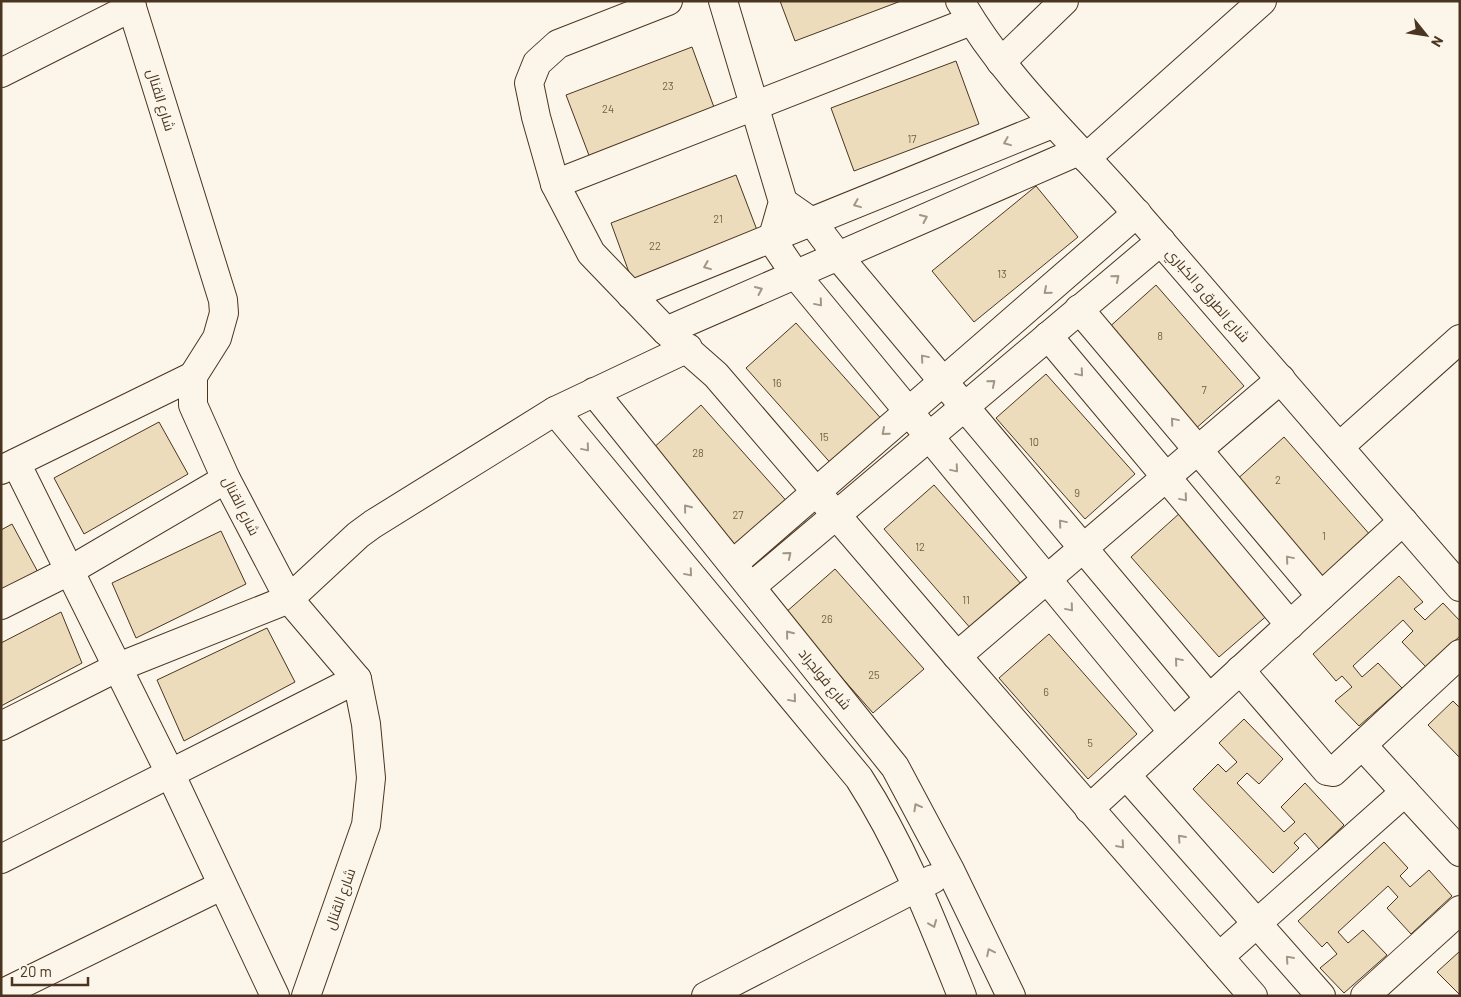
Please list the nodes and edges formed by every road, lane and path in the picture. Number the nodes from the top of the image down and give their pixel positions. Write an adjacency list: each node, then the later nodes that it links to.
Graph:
1 (668, 1): 12 (street)
2 (723, 1): 9 (street)
3 (1064, 1): 7 (street)
4 (1262, 1): 11 (street)
5 (131, 4): 8 (street); 26 (street, شارع القنال)
6 (966, 11): 7 (street, شارع الطرق و الكباري); 9 (street)
7 (1001, 62): 10 (street, شارع الطرق و الكباري)
8 (1, 72)
9 (756, 105): 12 (street); 13 (street)
10 (1052, 124): 11 (street, شارع الطرق و الكباري); 15 (street, one-way to 15)
11 (1083, 154): 14 (street, شارع الطرق و الكباري); 18 (street, one-way to 11)
12 (555, 184): 20 (street)
13 (783, 202): 15 (street); 16 (street)
14 (1137, 213): 17 (street, شارع الطرق و الكباري); 28 (street, one-way to 28)
15 (813, 223): 16 (street); 18 (street)
16 (772, 240): 19 (street); 20 (street, one-way to 20)
17 (1161, 241): 21 (street, one-way to 17); 27 (street, شارع الطرق و الكباري)
18 (838, 256): 19 (street); 28 (street, one-way to 18)
19 (795, 274): 22 (street, one-way to 19); 32 (street, one-way to 32)
20 (631, 296): 22 (street)
21 (1079, 310): 23 (street); 35 (street, one-way to 21)
22 (666, 330): 25 (street)
23 (1048, 336): 30 (street, one-way to 23); 37 (street, one-way to 37)
24 (1460, 339): 34 (street)
25 (688, 348): 29 (street); 39 (street)
26 (193, 376): 36 (street); 38 (street, شارع القنال)
27 (1281, 380): 34 (street, شارع الطرق و الكباري); 35 (street)
28 (943, 381): 30 (street); 32 (street)
29 (594, 392): 31 (street); 43 (street, شارع فولجراد, one-way to 29)
30 (964, 407): 33 (street); 42 (street, one-way to 30)
31 (554, 410): 49 (street); 69 (street, one-way to 69)
32 (908, 411): 33 (street); 39 (street, one-way to 39)
33 (928, 437): 40 (street); 45 (street, one-way to 45)
34 (1339, 447): 41 (street, شارع الطرق و الكباري)
35 (1198, 450): 37 (street); 48 (street, one-way to 35)
36 (9, 466): 44 (street)
37 (1166, 477): 42 (street); 51 (street, one-way to 51)
38 (226, 479): 44 (street); 49 (street, شارع القنال)
39 (816, 492): 40 (street); 43 (street)
40 (836, 515): 46 (street, one-way to 40); 53 (street)
41 (1403, 521): 47 (street, شارع الطرق و الكباري); 48 (street)
42 (1083, 548): 45 (street); 57 (street, one-way to 42)
43 (733, 564): 46 (street, شارع فولجراد)
44 (70, 571): 50 (street); 54 (street)
45 (1047, 579): 53 (street); 59 (street, one-way to 59)
46 (751, 587): 67 (street, شارع فولجراد, one-way to 46)
47 (1460, 587)
48 (1321, 596): 51 (street)
49 (289, 599): 54 (street); 56 (street, شارع القنال)
50 (1, 604)
51 (1290, 625): 55 (street)
52 (1460, 654): 60 (street)
53 (957, 656): 64 (street)
54 (116, 668): 58 (street); 61 (street)
55 (1240, 670): 57 (street); 60 (street)
56 (356, 679): 61 (street); 75 (street, شارع القنال)
57 (1209, 698): 59 (street)
58 (1, 726)
59 (1173, 732): 62 (street)
60 (1362, 745): 63 (street)
61 (170, 773): 66 (street); 68 (street)
62 (1126, 775): 64 (street); 71 (street, one-way to 62)
63 (1405, 792): 65 (street); 71 (street)
64 (1089, 809): 72 (street, one-way to 72)
65 (1460, 852)
66 (1, 860)
67 (950, 870): 69 (street); 78 (street, شارع فولجراد, one-way to 67)
68 (221, 886): 73 (street); 74 (street)
69 (918, 887): 76 (street); 77 (street, one-way to 77)
70 (1460, 910): 81 (street)
71 (1257, 923): 72 (street); 80 (street, one-way to 71)
72 (1219, 957): 79 (street)
73 (267, 993)
74 (1, 994)
75 (306, 996)
76 (706, 996)
77 (962, 996)
78 (1011, 996)
79 (1253, 996)
80 (1321, 996)
81 (1365, 996)

